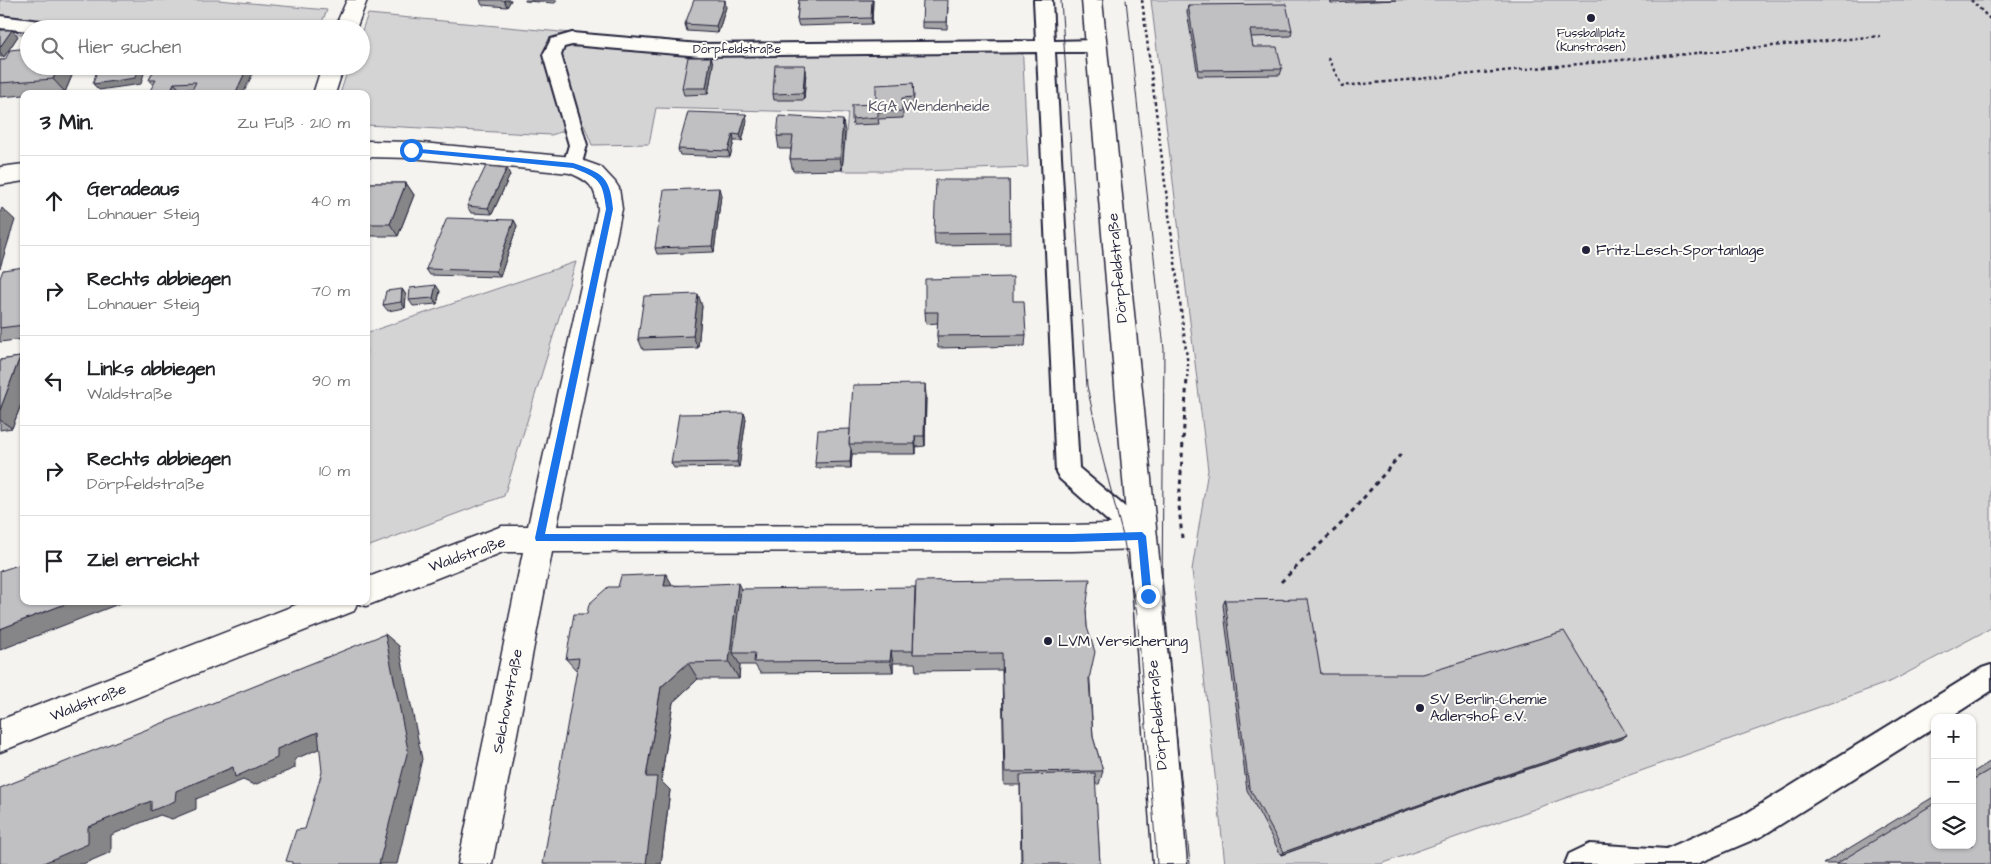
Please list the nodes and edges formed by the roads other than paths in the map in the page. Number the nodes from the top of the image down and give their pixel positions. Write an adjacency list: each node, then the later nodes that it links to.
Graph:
1 (357, 0): 4 (street)
2 (1043, 0): 8 (lane)
3 (1092, 0): 7 (street, Dörpfeldstraße)
4 (349, 20)
5 (0, 22): 6 (lane)
6 (20, 24)
7 (1096, 46): 8 (lane); 15 (street, Dörpfeldstraße)
8 (1046, 47): 12 (lane, Dörpfeldstraße); 15 (lane)
9 (329, 75): 10 (street)
10 (325, 90)
11 (370, 149): 12 (street, Selchowstraße)
12 (573, 165): 16 (street, Selchowstraße)
13 (20, 173): 14 (street)
14 (0, 176)
15 (1142, 536): 16 (street, Waldstraße); 22 (street, Dörpfeldstraße)
16 (540, 538): 17 (street, Waldstraße); 21 (street, Selchowstraße)
17 (370, 590)
18 (333, 605): 20 (street, Waldstraße)
19 (1991, 677): 24 (lane)
20 (0, 736)
21 (475, 864)
22 (1170, 864)
23 (1579, 864): 24 (lane)
24 (1667, 864)

